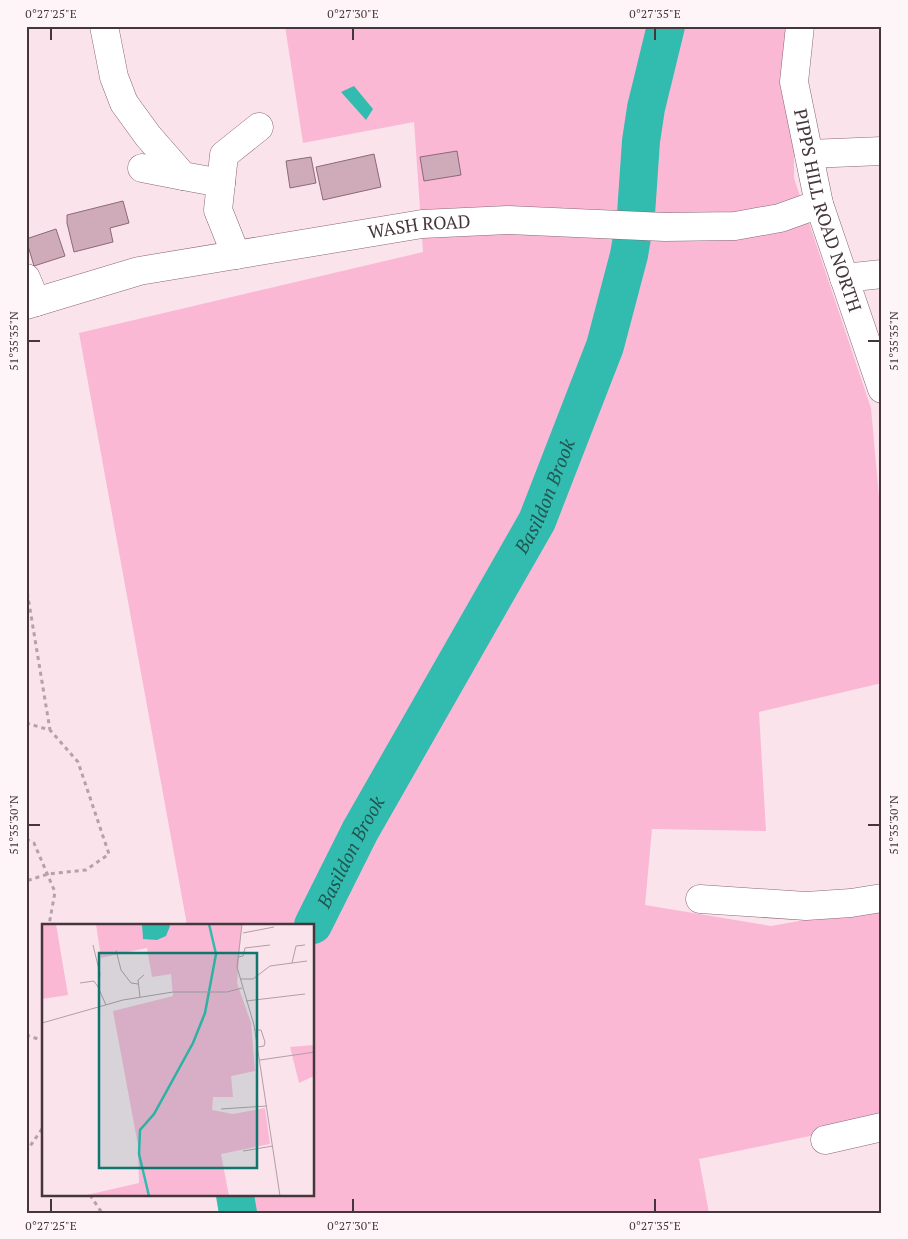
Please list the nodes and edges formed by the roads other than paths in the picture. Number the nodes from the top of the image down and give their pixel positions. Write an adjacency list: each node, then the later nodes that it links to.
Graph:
1 (104, 26): 7 (street)
2 (800, 26): 5 (street, PIPPS HILL ROAD NORTH)
3 (259, 126): 8 (street)
4 (882, 151): 5 (street)
5 (809, 154): 9 (street, PIPPS HILL ROAD NORTH)
6 (142, 168): 7 (street)
7 (183, 176): 8 (street)
8 (221, 183): 10 (street)
9 (819, 204): 10 (street, WASH ROAD); 12 (street, PIPPS HILL ROAD NORTH)
10 (236, 255): 13 (street, WASH ROAD)
11 (882, 274): 12 (street)
12 (844, 278): 14 (street, PIPPS HILL ROAD NORTH)
13 (29, 295)
14 (882, 389)
15 (882, 898): 16 (street)
16 (700, 899)
17 (882, 1127): 18 (street)
18 (825, 1140)

